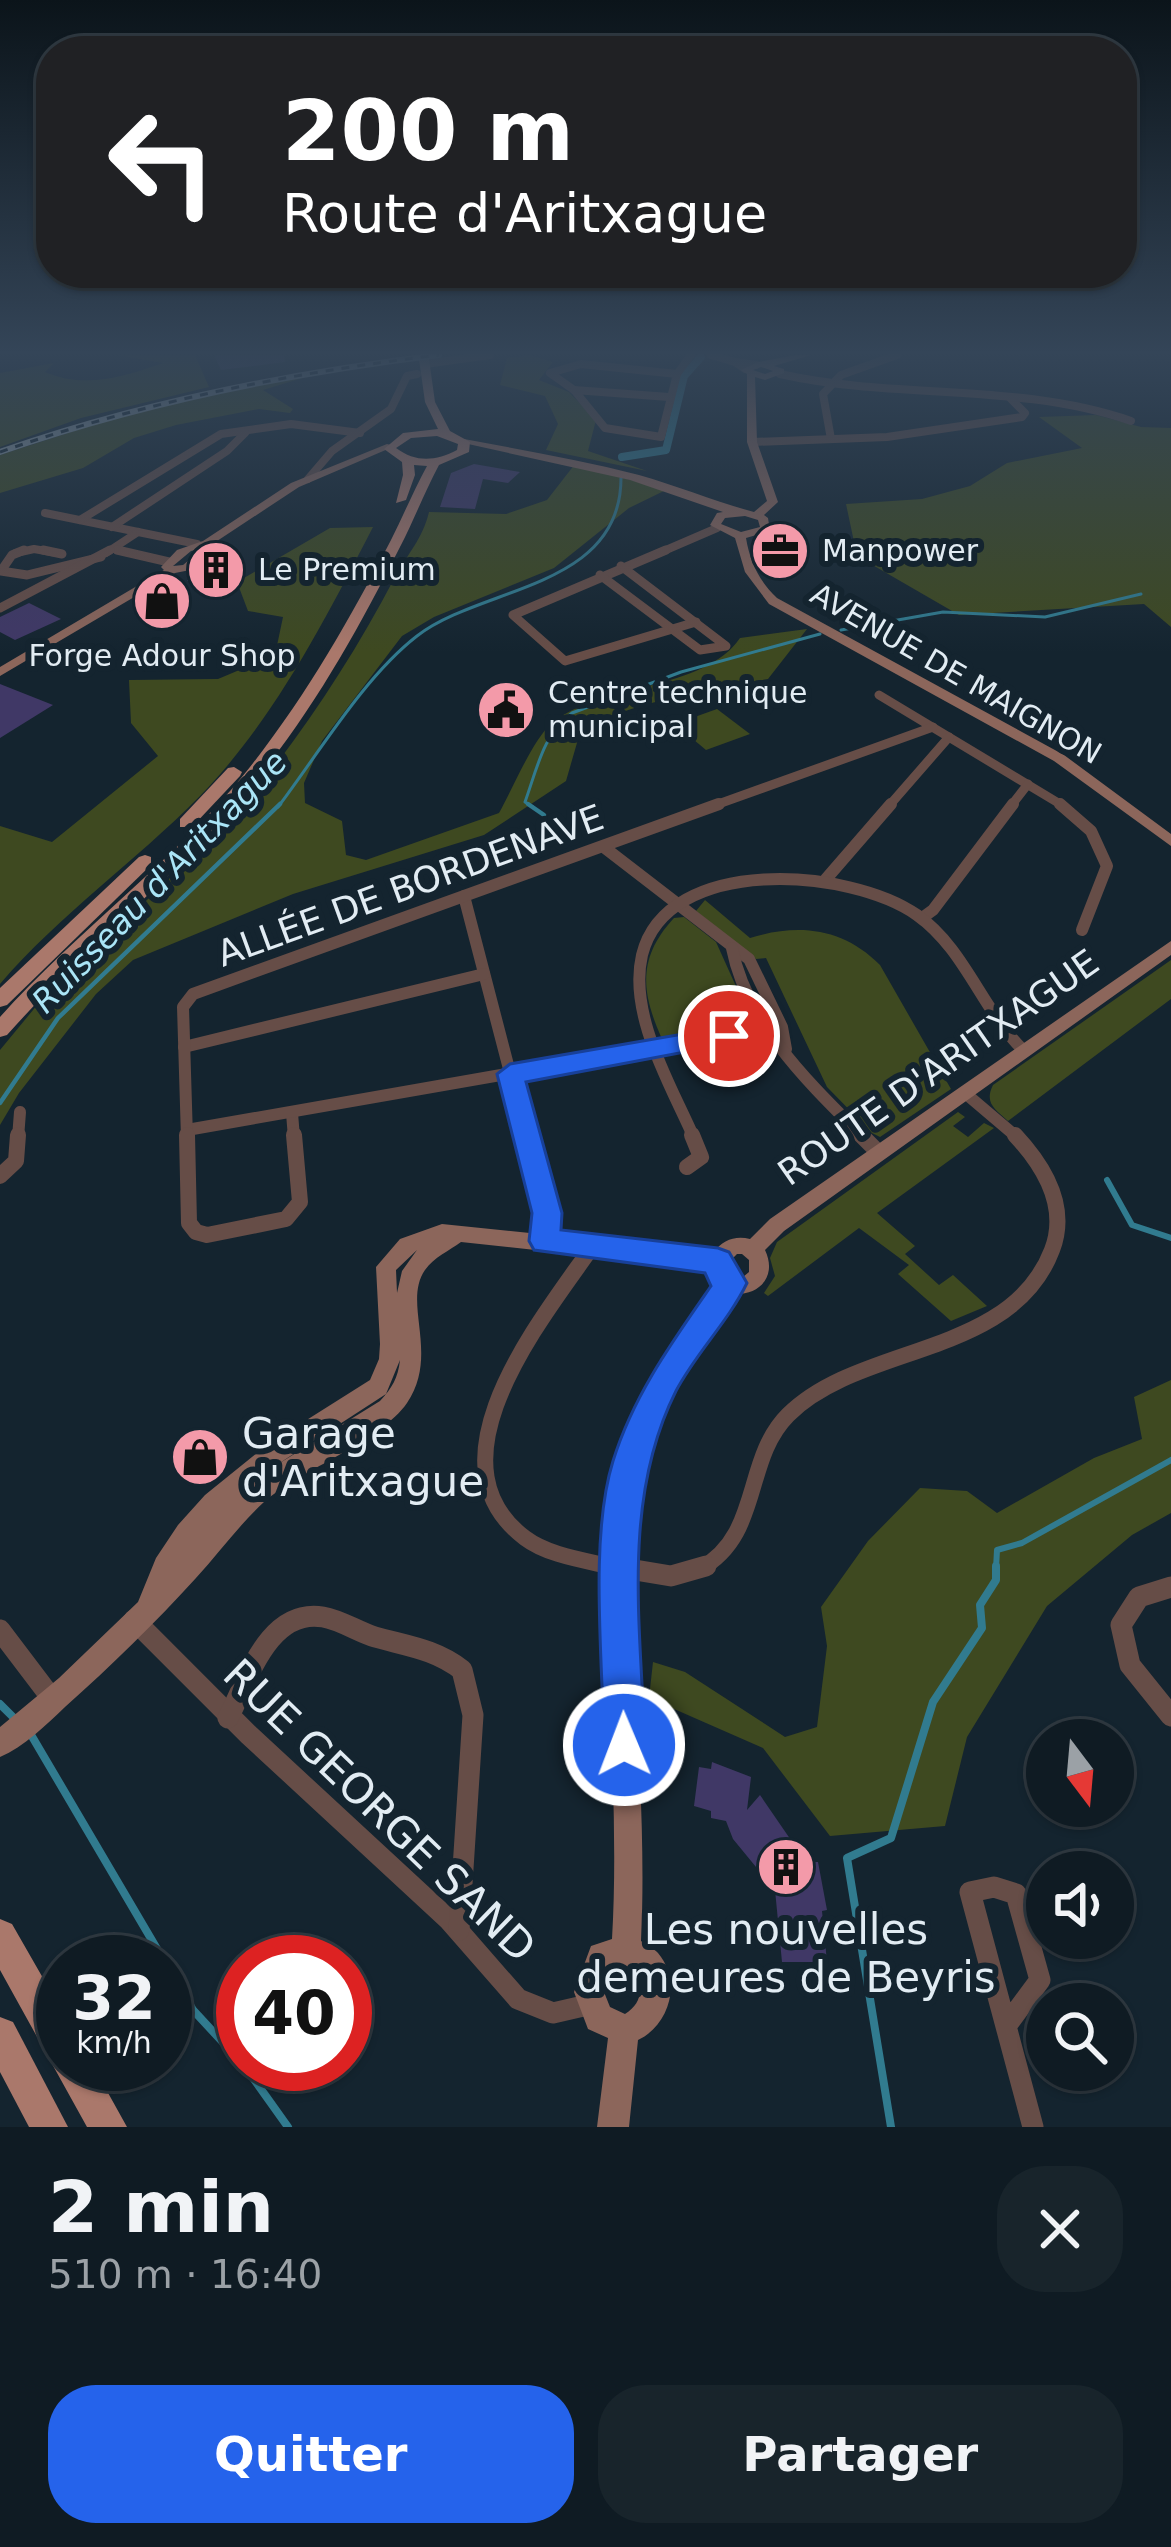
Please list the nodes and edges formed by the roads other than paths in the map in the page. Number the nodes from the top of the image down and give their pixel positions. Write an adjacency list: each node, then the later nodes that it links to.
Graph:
1 (186, 454): 12 (street)
2 (219, 454): 13 (street)
3 (330, 454): 11 (street)
4 (397, 454): 11 (street)
5 (398, 454): 50 (main road)
6 (399, 454): 10 (main road)
7 (450, 454): 10 (main road)
8 (533, 454): 14 (street)
9 (756, 454): 17 (street)
10 (436, 462): 52 (main road)
11 (308, 479): 23 (street)
12 (132, 488): 13 (street); 18 (street)
13 (161, 494): 20 (street)
14 (695, 495): 15 (street); 19 (street)
15 (733, 512): 17 (street); 19 (street)
16 (45, 513): 18 (street)
17 (757, 515): 22 (street)
18 (80, 520): 20 (street)
19 (717, 523): 22 (street); 28 (street)
20 (112, 527): 21 (street)
21 (138, 532): 23 (street); 24 (street)
22 (740, 536): 40 (street, AVENUE DE MAIGNON)
23 (202, 543): 27 (street)
24 (114, 549): 26 (street); 27 (street)
25 (62, 554): 26 (street)
26 (101, 557): 32 (street)
27 (171, 566): 35 (street)
28 (621, 566): 29 (street); 30 (street)
29 (600, 575): 31 (street); 34 (street)
30 (665, 599): 31 (street); 33 (street)
31 (641, 606): 34 (street)
32 (0, 608)
33 (696, 622): 34 (street); 34 (street)
34 (673, 630)
35 (0, 672)
36 (879, 695): 37 (street)
37 (933, 727): 38 (street); 41 (street, ALLÉE DE BORDENAVE)
38 (949, 736): 39 (street); 42 (street)
39 (1028, 784): 45 (street); 46 (street)
40 (1171, 841)
41 (605, 848): 43 (street, ALLÉE DE BORDENAVE); 44 (street)
42 (826, 879): 44 (street); 45 (street)
43 (464, 896): 49 (street); 53 (street, ALLÉE DE BORDENAVE)
44 (680, 907): 48 (street); 54 (street)
45 (922, 918): 56 (street)
46 (1082, 930)
47 (1171, 947): 56 (street, ROUTE D'ARITXAGUE)
48 (732, 948): 51 (street); 55 (street)
49 (484, 974): 53 (street); 57 (street)
50 (0, 1000)
51 (764, 1029): 54 (street); 55 (street)
52 (0, 1030)
53 (184, 1047): 61 (street, ALLÉE DE BORDENAVE)
54 (659, 1048): 57 (street); 63 (street)
55 (786, 1049): 62 (street)
56 (1024, 1051): 58 (street, ROUTE D'ARITXAGUE)
57 (510, 1074): 60 (street); 65 (street)
58 (965, 1093): 62 (street, ROUTE D'ARITXAGUE); 70 (street)
59 (20, 1112): 64 (street)
60 (292, 1113): 61 (street); 61 (street, ALLÉE DE BORDENAVE)
61 (187, 1130)
62 (878, 1153): 67 (street, ROUTE D'ARITXAGUE)
63 (687, 1167)
64 (0, 1176)
65 (545, 1241): 66 (street); 72 (street)
66 (592, 1247): 68 (street); 70 (street)
67 (751, 1251): 68 (street); 69 (street)
68 (718, 1261): 69 (street)
69 (731, 1283): 70 (street)
70 (621, 1568): 80 (street)
71 (1171, 1587): 75 (street)
72 (141, 1612): 74 (street); 76 (street, RUE GEORGE SAND)
73 (0, 1630): 74 (street)
74 (53, 1700): 77 (street)
75 (1171, 1716)
76 (228, 1718): 78 (street, RUE GEORGE SAND); 78 (street)
77 (14, 1733)
78 (459, 1930): 82 (street, RUE GEORGE SAND)
79 (0, 1936): 81 (main road)
80 (626, 1949): 82 (street); 84 (street)
81 (36, 2000)
82 (592, 2004): 84 (street)
83 (1006, 2026): 83 (street); 90 (street)
84 (624, 2030): 89 (street)
85 (0, 2035): 87 (main road)
86 (87, 2091): 88 (main road)
87 (49, 2127)
88 (108, 2127)
89 (613, 2127)
90 (1034, 2127)

